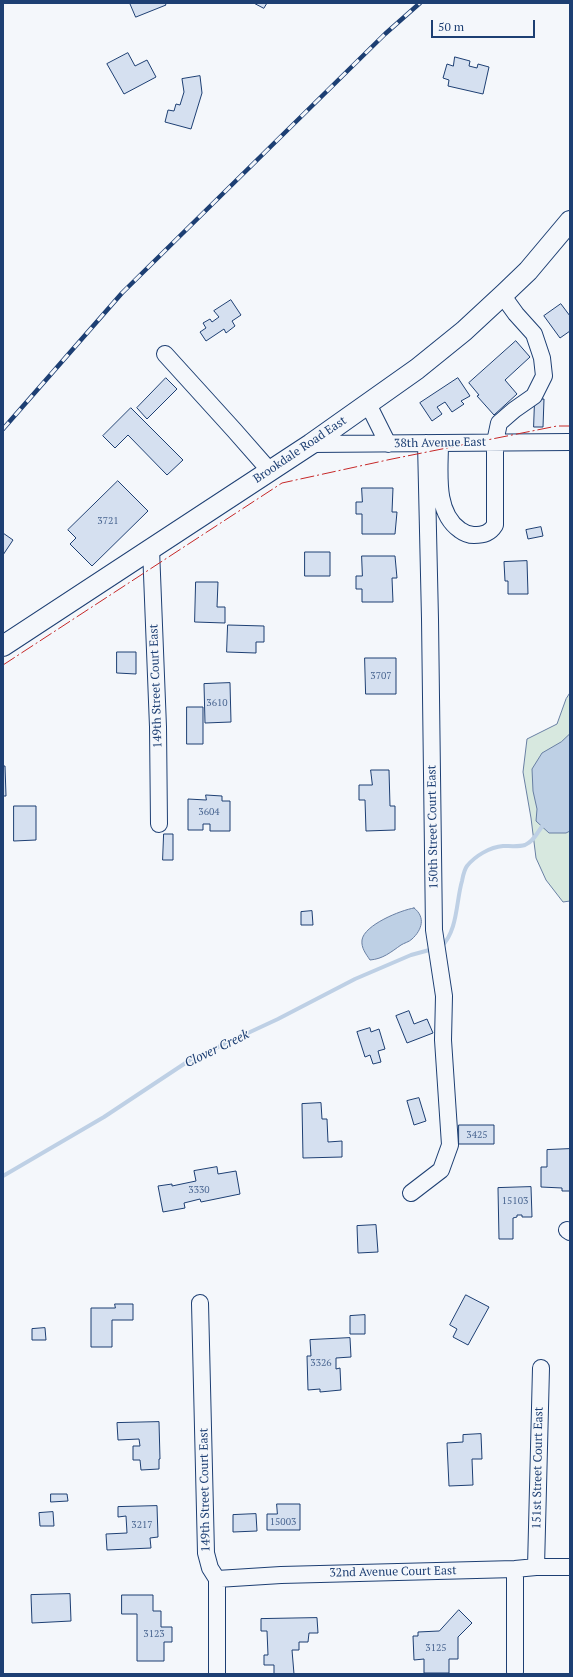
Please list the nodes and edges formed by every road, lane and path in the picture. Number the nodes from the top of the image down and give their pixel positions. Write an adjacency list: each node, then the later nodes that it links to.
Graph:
1 (570, 221): 2 (main road, Brookdale Road East)
2 (503, 296): 4 (main road, Brookdale Road East); 5 (street)
3 (165, 354): 10 (street)
4 (368, 404): 8 (main road, Brookdale Road East); 9 (street)
5 (495, 442): 6 (street, 38th Avenue East); 7 (street, 38th Avenue East); 7 (street)
6 (570, 442)
7 (433, 443): 9 (street, 38th Avenue East); 14 (street, 150th Street Court East)
8 (311, 444): 9 (street, 38th Avenue East); 10 (main road, Brookdale Road East)
9 (388, 444)
10 (270, 471): 11 (main road, Brookdale Road East)
11 (151, 549): 12 (main road, Brookdale Road East); 13 (street, 149th Street Court East)
12 (3, 646)
13 (159, 824)
14 (410, 1193)
15 (200, 1303): 20 (street, 149th Street Court East)
16 (541, 1368): 17 (street, 151st Street Court East)
17 (536, 1567): 18 (street, 32nd Avenue Court East); 19 (street, 32nd Avenue Court East)
18 (570, 1567)
19 (515, 1569): 20 (street, 32nd Avenue Court East); 21 (street)
20 (216, 1579): 22 (street, 149th Street Court East)
21 (514, 1672)
22 (217, 1674)

